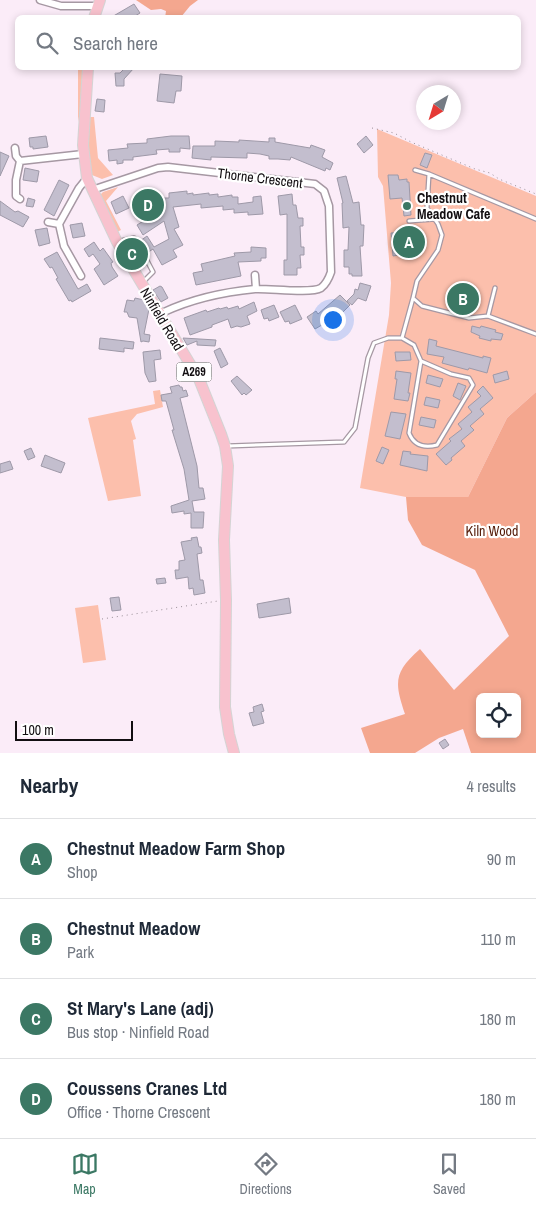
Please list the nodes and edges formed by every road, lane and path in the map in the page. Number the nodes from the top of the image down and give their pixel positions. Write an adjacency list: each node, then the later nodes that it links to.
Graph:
1 (40, 0): 2 (street)
2 (98, 3)
3 (88, 70): 6 (main road, Ninfield Road / A269)
4 (372, 128): 12 (path)
5 (15, 148): 7 (street)
6 (83, 154): 7 (street); 10 (main road, Ninfield Road / A269)
7 (20, 161): 13 (street)
8 (415, 170): 9 (lane)
9 (429, 174): 14 (lane); 15 (lane)
10 (87, 178): 11 (main road, Ninfield Road / A269); 18 (street)
11 (92, 190): 19 (main road, Ninfield Road / A269); 26 (street, Thorne Crescent)
12 (536, 194)
13 (20, 199)
14 (434, 219): 16 (lane); 27 (lane)
15 (536, 219)
16 (408, 221)
17 (48, 222): 18 (street)
18 (59, 224): 23 (street)
19 (118, 242): 20 (lane); 24 (main road, Ninfield Road / A269)
20 (137, 243)
21 (144, 255): 24 (lane)
22 (255, 275): 26 (street)
23 (81, 276)
24 (141, 284): 33 (main road, Ninfield Road / A269)
25 (495, 288): 29 (lane)
26 (256, 289): 28 (street, Thorne Crescent)
27 (413, 298): 29 (lane); 31 (lane)
28 (164, 312)
29 (488, 316): 30 (lane)
30 (536, 334)
31 (402, 338): 32 (lane); 33 (lane)
32 (421, 361): 32 (lane)
33 (225, 446): 34 (main road, Ninfield Road / A269)
34 (226, 600): 35 (path); 36 (main road, Ninfield Road / A269)
35 (102, 619)
36 (234, 753)

